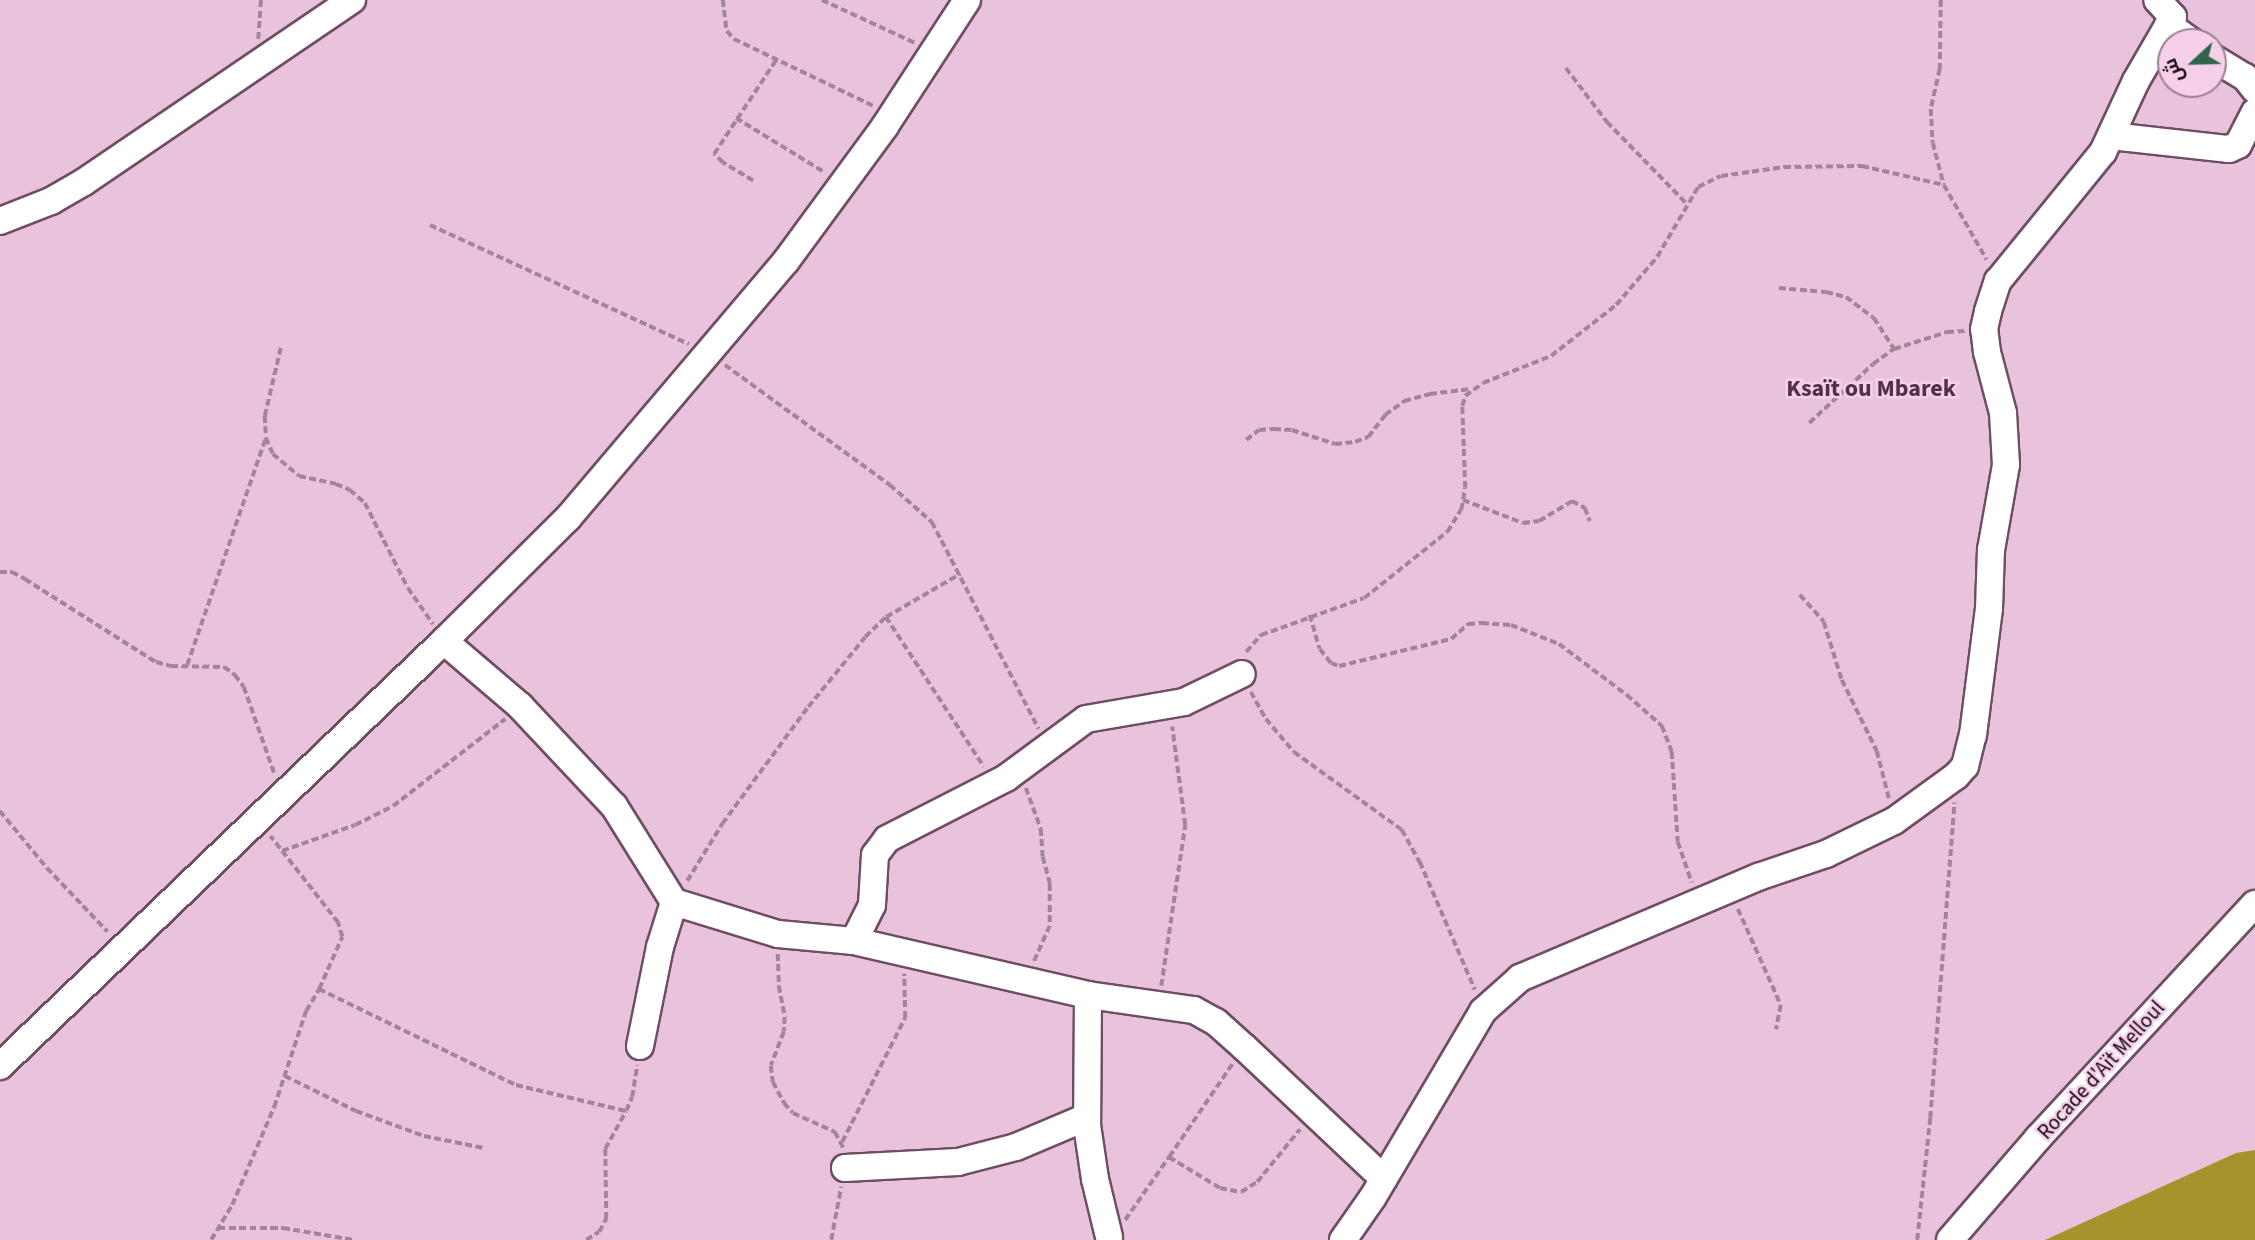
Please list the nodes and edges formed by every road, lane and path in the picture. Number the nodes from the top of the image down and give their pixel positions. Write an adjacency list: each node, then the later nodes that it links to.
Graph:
1 (261, 0): 11 (path)
2 (352, 0): 11 (street)
3 (723, 0): 10 (path)
4 (822, 0): 9 (path)
5 (967, 0): 9 (street)
6 (1941, 0): 21 (path)
7 (2171, 10): 8 (street); 18 (street)
8 (2183, 28)
9 (933, 51): 16 (street)
10 (776, 60): 16 (path); 17 (path)
11 (255, 65): 23 (street)
12 (2227, 66): 14 (street)
13 (1566, 68): 22 (path)
14 (2255, 90)
15 (2255, 112): 18 (street)
16 (892, 114): 20 (street)
17 (736, 118): 19 (path); 20 (path)
18 (2111, 136): 25 (street)
19 (753, 181)
20 (842, 184): 30 (street)
21 (1944, 185): 22 (path); 25 (path)
22 (1687, 204): 31 (path)
23 (0, 221)
24 (430, 225): 30 (path)
25 (1998, 281): 27 (street)
26 (1779, 288): 29 (path)
27 (1984, 330): 29 (path); 49 (street)
28 (281, 348): 33 (path)
29 (1894, 349): 32 (path)
30 (709, 353): 38 (path); 42 (street)
31 (1473, 389): 34 (path); 35 (path)
32 (1809, 423)
33 (266, 438): 42 (path); 43 (path)
34 (1246, 440)
35 (1463, 500): 36 (path); 40 (path)
36 (1590, 521)
37 (0, 572): 43 (path)
38 (960, 574): 41 (path); 47 (path)
39 (1800, 595): 54 (path)
40 (1310, 615): 44 (path); 58 (path)
41 (886, 617): 50 (path); 57 (path)
42 (444, 641): 46 (street); 51 (street)
43 (187, 665): 51 (path)
44 (1242, 674): 45 (street); 68 (path)
45 (1165, 705): 47 (street); 67 (path)
46 (520, 706): 55 (path); 57 (street)
47 (1048, 747): 48 (street)
48 (1019, 770): 50 (street); 64 (path)
49 (1956, 776): 54 (street); 88 (path)
50 (996, 783): 61 (street)
51 (282, 797): 53 (street)
52 (0, 811): 62 (path)
53 (258, 821): 55 (path); 62 (street)
54 (1894, 821): 56 (street)
55 (281, 852): 65 (path)
56 (1728, 889): 58 (street); 69 (path)
57 (674, 902): 60 (street); 70 (street)
58 (1698, 902): 68 (street)
59 (2255, 904): 89 (street, Rocade d'Aït Melloul)
60 (778, 934): 61 (street); 78 (path)
61 (854, 941): 63 (street)
62 (124, 948): 72 (street)
63 (911, 954): 64 (street); 78 (path)
64 (1026, 981): 66 (street)
65 (319, 989): 73 (path); 74 (path)
66 (1088, 995): 67 (street); 76 (street)
67 (1158, 1003): 71 (street)
68 (1483, 1012): 80 (street)
69 (1776, 1030)
70 (640, 1045): 74 (path)
71 (1244, 1046): 75 (street); 79 (path)
72 (0, 1066)
73 (285, 1076): 77 (path); 81 (path)
74 (626, 1111): 85 (path)
75 (1314, 1111): 79 (path); 80 (street)
76 (1087, 1117): 78 (street); 82 (street)
77 (484, 1148)
78 (844, 1155): 86 (path)
79 (1169, 1157): 82 (path)
80 (1384, 1179): 87 (street)
81 (218, 1228): 83 (path); 84 (path)
82 (1109, 1237)
83 (211, 1240)
84 (354, 1240)
85 (586, 1240)
86 (831, 1240)
87 (1343, 1240)
88 (1917, 1240)
89 (1950, 1240)

